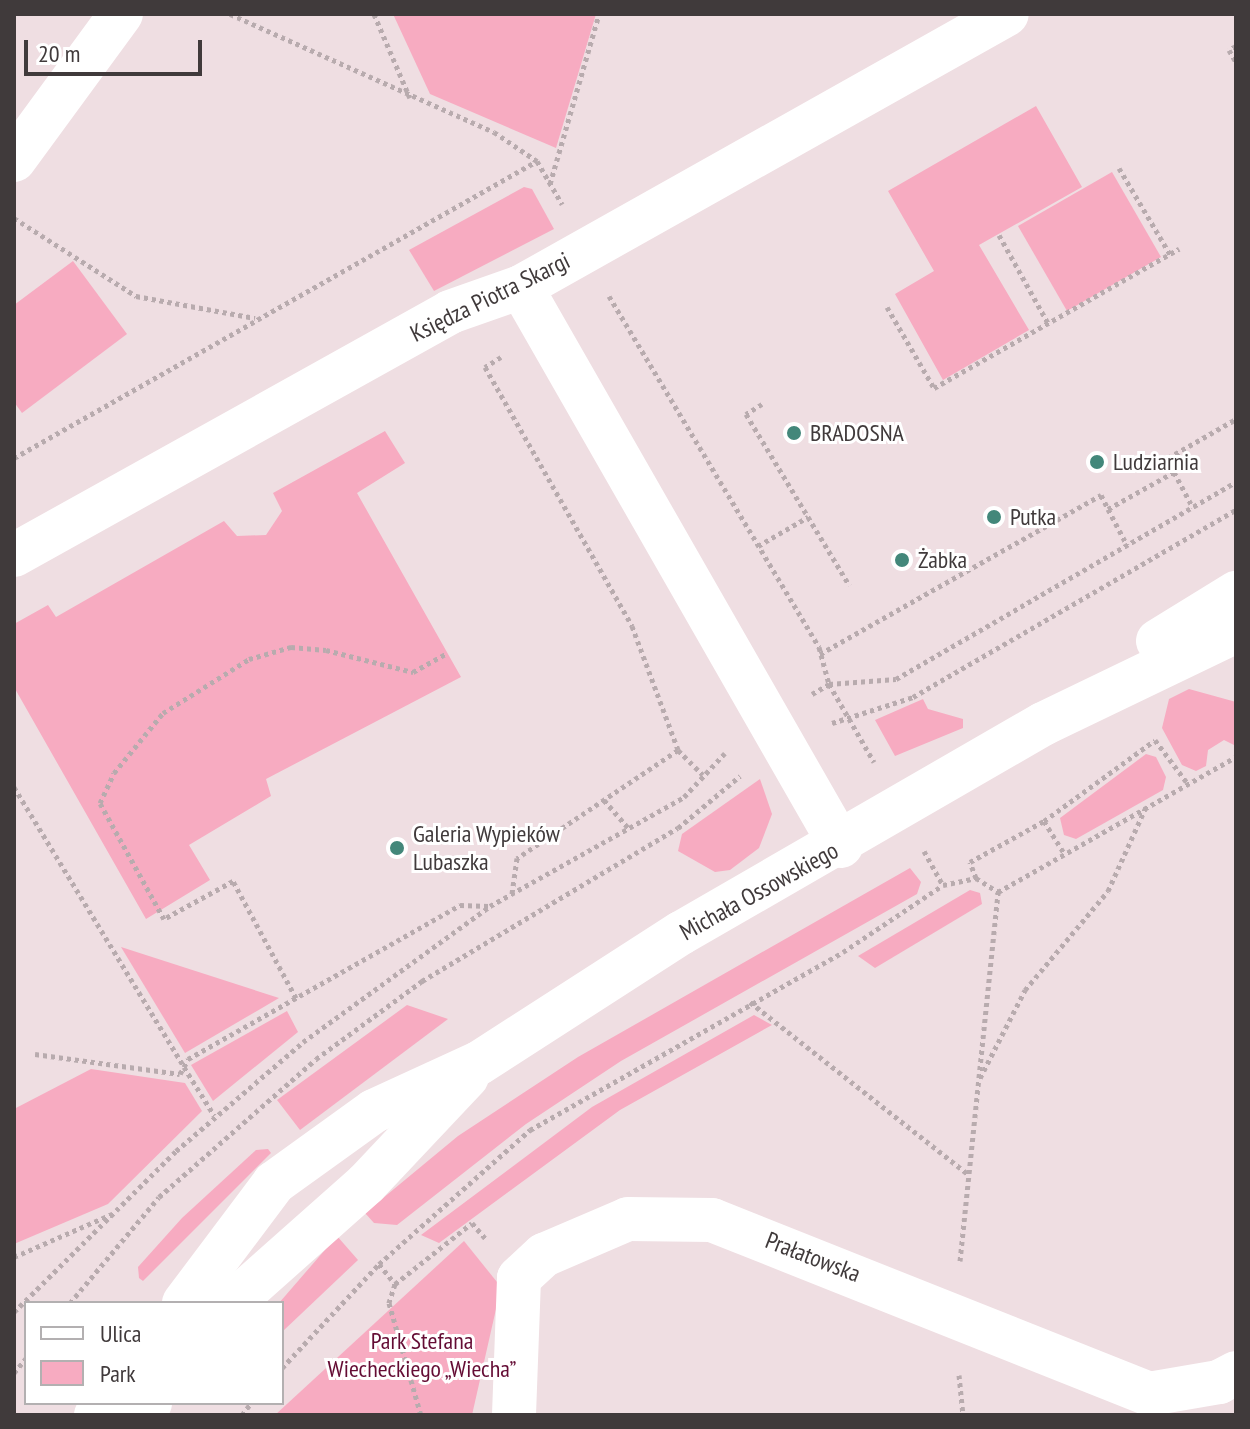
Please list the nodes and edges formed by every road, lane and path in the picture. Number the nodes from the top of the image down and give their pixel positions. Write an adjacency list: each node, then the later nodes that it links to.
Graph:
1 (121, 14): 9 (street)
2 (230, 14): 8 (path)
3 (374, 14): 8 (path)
4 (599, 14): 12 (path)
5 (1007, 14): 15 (street, Księdza Piotra Skargi)
6 (1236, 46): 7 (path)
7 (1236, 62)
8 (410, 99): 10 (path)
9 (14, 160)
10 (537, 161): 12 (path); 21 (path)
11 (1119, 168): 17 (path)
12 (550, 184): 15 (path)
13 (14, 218): 21 (path)
14 (999, 235): 22 (path)
15 (589, 249): 18 (street, Księdza Piotra Skargi); 19 (path)
16 (1179, 249): 17 (path)
17 (1171, 256): 22 (path)
18 (521, 287): 23 (street); 35 (street, Księdza Piotra Skargi)
19 (608, 294): 23 (path); 34 (path)
20 (887, 307): 22 (path)
21 (256, 318): 26 (path)
22 (1049, 325)
23 (545, 329): 44 (street); 45 (path)
24 (762, 404): 32 (path)
25 (1236, 419): 27 (path)
26 (14, 458)
27 (1174, 472): 29 (path); 30 (path)
28 (1236, 482): 29 (path)
29 (1193, 507): 33 (path)
30 (1108, 509): 33 (path); 40 (path)
31 (1236, 510): 42 (path)
32 (808, 517): 34 (path); 36 (path)
33 (1127, 545): 41 (path)
34 (758, 546): 40 (path)
35 (14, 555)
36 (849, 585)
37 (1236, 593): 43 (street, Michała Ossowskiego)
38 (1236, 631): 43 (street, Michała Ossowskiego)
39 (447, 653): 62 (path)
40 (820, 654): 41 (path)
41 (829, 684): 42 (path); 44 (path)
42 (847, 715): 44 (path); 52 (path)
43 (1043, 724): 52 (street, Michała Ossowskiego)
44 (776, 734): 47 (path); 55 (street); 76 (path)
45 (678, 750): 47 (path); 50 (path)
46 (1236, 757): 48 (path)
47 (703, 775): 54 (path)
48 (1188, 784): 51 (path); 53 (path)
49 (15, 790): 66 (path)
50 (604, 800): 54 (path); 60 (path)
51 (1145, 808): 56 (path); 67 (path)
52 (901, 809): 55 (street, Michała Ossowskiego); 58 (path)
53 (1044, 821): 56 (path); 57 (path)
54 (628, 828): 60 (path)
55 (841, 846): 65 (street, Michała Ossowskiego)
56 (1064, 853): 59 (path)
57 (976, 878): 58 (path); 59 (path)
58 (943, 885): 63 (path)
59 (998, 892): 67 (path)
60 (512, 894): 61 (path)
61 (490, 906): 62 (path); 68 (path)
62 (296, 998): 66 (path)
63 (750, 1002): 69 (path); 72 (path)
64 (35, 1054): 66 (path)
65 (479, 1063): 77 (street, Michała Ossowskiego); 78 (street, Michała Ossowskiego)
66 (184, 1067): 68 (path)
67 (978, 1082): 69 (path)
68 (214, 1115): 70 (path)
69 (968, 1175): 79 (path)
70 (117, 1212): 71 (path); 75 (path)
71 (14, 1257)
72 (379, 1264): 74 (path); 80 (path)
73 (519, 1278): 74 (path); 79 (street, Prałatowska); 83 (street)
74 (395, 1284): 82 (path)
75 (25, 1301)
76 (72, 1301)
77 (185, 1301)
78 (234, 1301)
79 (954, 1314): 81 (street, Prałatowska); 84 (path)
80 (284, 1366)
81 (1236, 1373)
82 (421, 1415)
83 (514, 1415)
84 (963, 1415)

